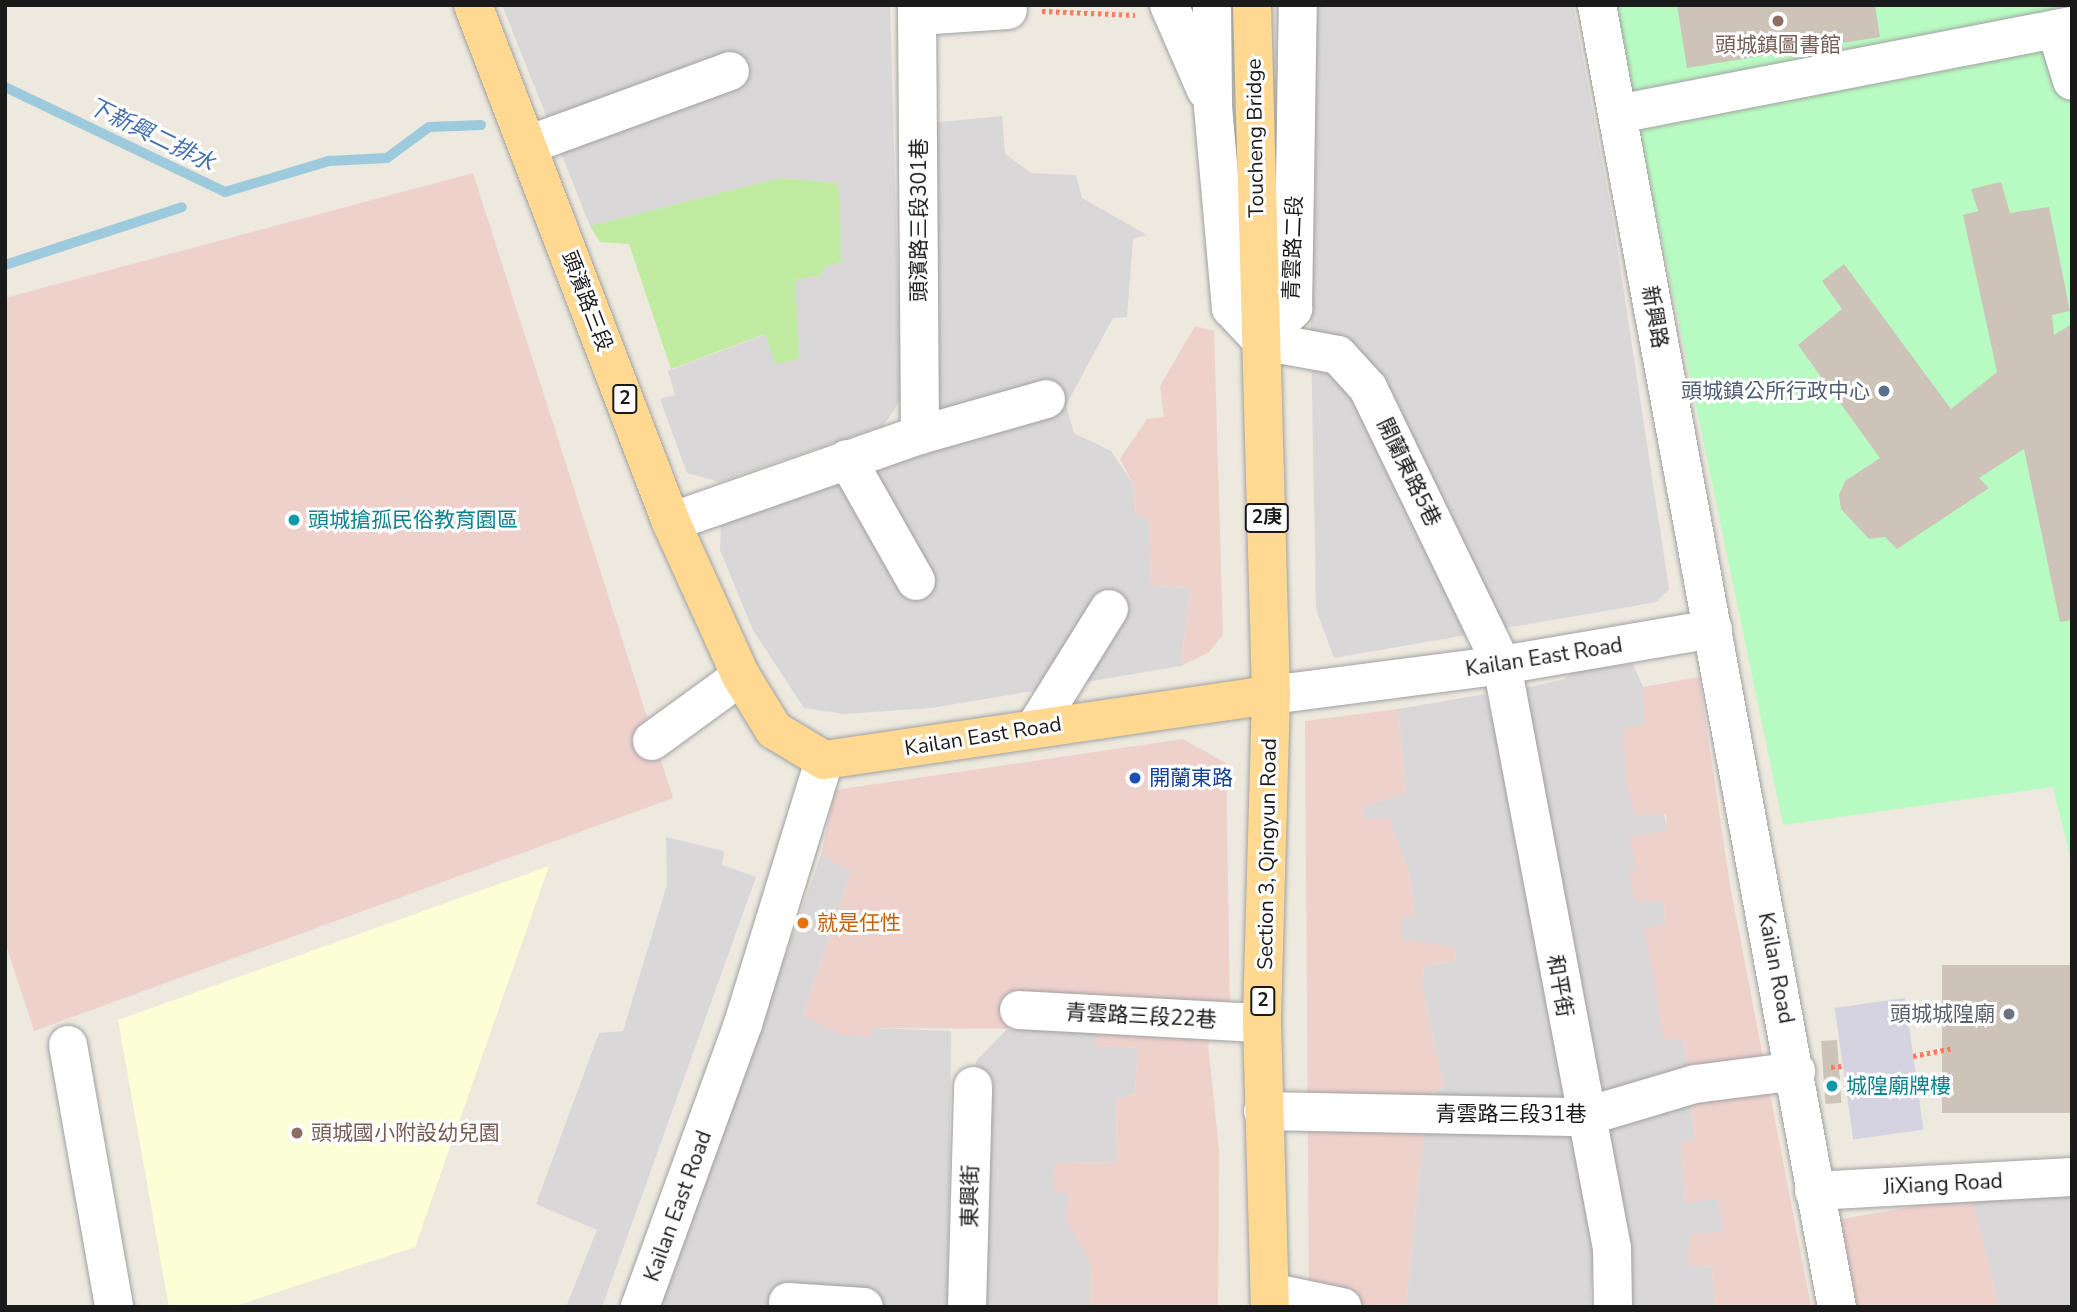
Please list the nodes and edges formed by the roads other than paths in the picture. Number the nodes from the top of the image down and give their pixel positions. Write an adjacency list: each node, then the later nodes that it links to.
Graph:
1 (473, 5): 14 (main road, 頭濱路三段 / 2)
2 (1212, 5): 12 (street)
3 (1252, 5): 15 (main road, Toucheng Bridge / 2庚)
4 (1298, 5): 15 (street, 青雲路二段)
5 (1597, 5): 13 (street, 新興路)
6 (918, 10): 7 (street); 17 (street, 頭濱路三段301巷)
7 (1008, 10)
8 (1156, 10): 12 (street)
9 (2064, 28): 11 (street); 13 (street)
10 (730, 71): 14 (street)
11 (2072, 81)
12 (1213, 107): 15 (street)
13 (1618, 114): 22 (street, 新興路)
14 (528, 145): 19 (main road, 頭濱路三段 / 2)
15 (1262, 341): 23 (street, 開蘭東路5巷); 25 (main road, 2庚)
16 (1046, 399): 17 (street)
17 (920, 435): 18 (street)
18 (847, 459): 19 (street); 20 (street)
19 (671, 522): 24 (main road, 頭濱路三段 / 2)
20 (916, 581)
21 (1109, 609): 26 (street)
22 (1713, 629): 23 (street, Kailan East Road); 32 (street, Kailan Road)
23 (1502, 665): 25 (street, Kailan East Road); 35 (street, 和平街)
24 (741, 676): 27 (street); 28 (main road, 頭濱路三段 / 2)
25 (1271, 695): 26 (main road, Kailan East Road); 30 (main road, Section 3, Qingyun Road / 2)
26 (1035, 728): 28 (main road, Kailan East Road)
27 (652, 741)
28 (824, 760): 41 (street, Kailan East Road)
29 (1019, 1010): 30 (street, 青雲路三段22巷)
30 (1262, 1023): 34 (main road, Section 3, Qingyun Road / 2)
31 (68, 1045): 40 (street)
32 (1796, 1071): 35 (street, 青雲路三段31巷); 37 (street, Kailan Road)
33 (973, 1086): 43 (street, 東興街)
34 (1263, 1111): 35 (street, 青雲路三段31巷); 38 (main road, Section 3, Qingyun Road / 2)
35 (1584, 1117): 45 (street, 和平街)
36 (2072, 1177): 37 (street, JiXiang Road)
37 (1814, 1191): 46 (street, Kailan Road)
38 (1270, 1299): 44 (street)
39 (788, 1302): 42 (street)
40 (114, 1307)
41 (640, 1307)
42 (864, 1307)
43 (967, 1307)
44 (1342, 1307)
45 (1613, 1307)
46 (1837, 1307)

